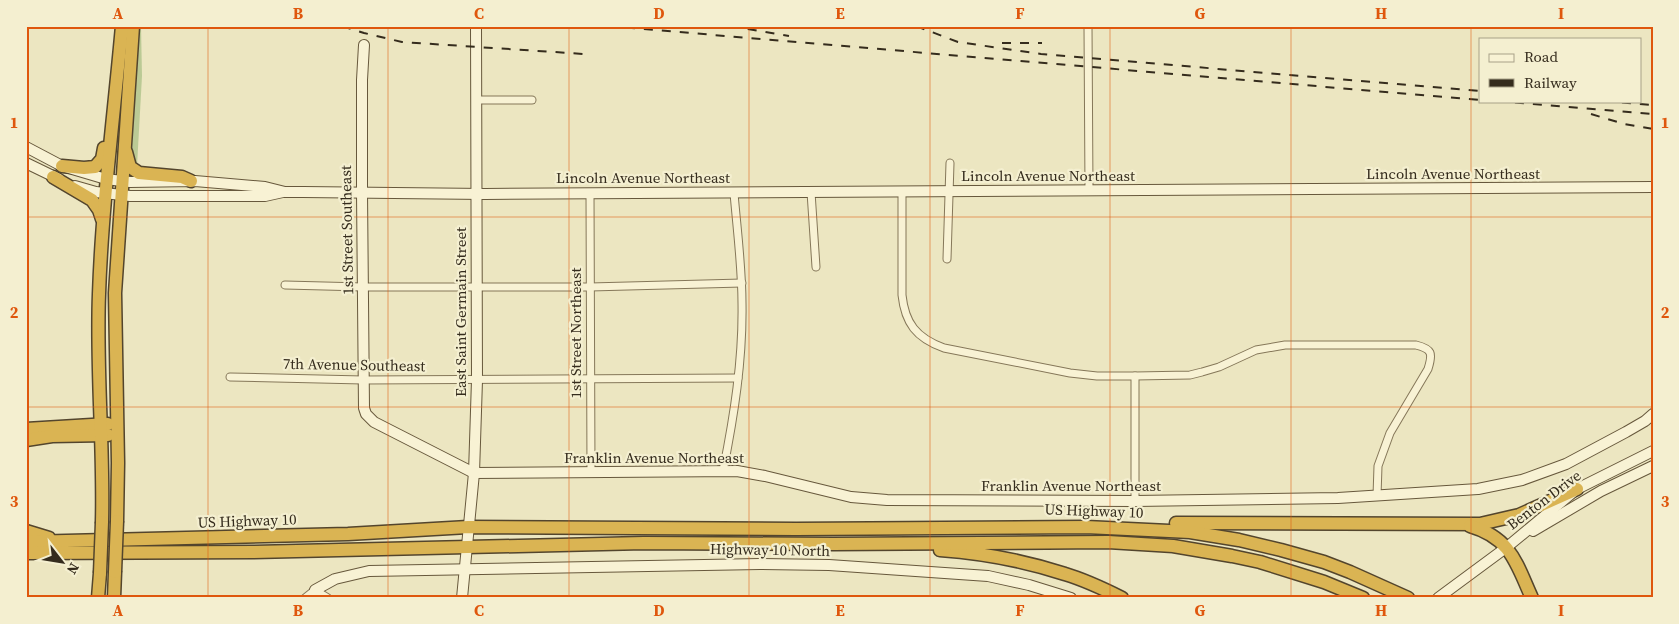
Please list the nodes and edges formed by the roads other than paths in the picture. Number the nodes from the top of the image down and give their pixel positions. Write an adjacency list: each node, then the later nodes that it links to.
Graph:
1 (122, 26): 6 (highway)
2 (133, 26): 10 (highway)
3 (476, 26): 7 (street, East Saint Germain Street)
4 (1088, 26): 21 (street)
5 (364, 45): 24 (street, 1st Street Southeast)
6 (115, 97): 13 (highway); 15 (highway)
7 (476, 100): 8 (street); 28 (street, East Saint Germain Street)
8 (532, 100)
9 (26, 147): 13 (street)
10 (124, 148): 16 (highway); 17 (highway)
11 (26, 163): 14 (street)
12 (950, 163): 20 (street)
13 (62, 166): 15 (street)
14 (53, 177): 27 (street); 30 (highway)
15 (106, 178): 16 (street); 27 (highway)
16 (122, 181): 17 (street); 29 (highway)
17 (191, 181): 22 (street)
18 (1653, 187): 21 (street, Lincoln Avenue Northeast)
19 (902, 191): 20 (street, Lincoln Avenue Northeast); 23 (street, Lincoln Avenue Northeast); 38 (street)
20 (949, 191): 21 (street, Lincoln Avenue Northeast); 31 (street)
21 (1089, 191)
22 (285, 192): 24 (street, Lincoln Avenue Northeast); 29 (street)
23 (811, 192): 26 (street, Lincoln Avenue Northeast); 32 (street)
24 (362, 193): 28 (street, Lincoln Avenue Northeast); 37 (street, 1st Street Southeast)
25 (590, 193): 26 (street, Lincoln Avenue Northeast); 28 (street, Lincoln Avenue Northeast); 36 (street, 1st Street Northeast)
26 (734, 193): 33 (street)
27 (105, 194): 29 (street); 30 (highway)
28 (476, 194): 35 (street, East Saint Germain Street)
29 (121, 195): 46 (highway)
30 (103, 231): 47 (highway)
31 (947, 259)
32 (816, 267)
33 (742, 283): 36 (street); 40 (street)
34 (285, 285): 37 (street)
35 (476, 286): 36 (street); 37 (street); 43 (street, East Saint Germain Street)
36 (590, 286): 41 (street, 1st Street Northeast)
37 (363, 287): 42 (street, 1st Street Southeast)
38 (1135, 376): 55 (street); 56 (street)
39 (230, 378): 42 (street, 7th Avenue Southeast)
40 (738, 378): 41 (street, 7th Avenue Southeast); 51 (street)
41 (589, 379): 43 (street, 7th Avenue Southeast); 52 (street, 1st Street Northeast)
42 (363, 380): 43 (street, 7th Avenue Southeast); 53 (street, 1st Street Southeast)
43 (477, 380): 53 (street, East Saint Germain Street)
44 (1653, 414): 55 (street, Franklin Avenue Northeast)
45 (26, 429): 47 (highway)
46 (117, 429): 47 (highway); 72 (highway, bridge)
47 (101, 430): 48 (highway); 71 (highway, bridge)
48 (26, 440)
49 (1653, 451): 54 (street, Benton Drive)
50 (1653, 466): 64 (street, Benton Drive)
51 (723, 471): 52 (street, Franklin Avenue Northeast); 56 (street, Franklin Avenue Northeast)
52 (591, 472): 53 (street, Franklin Avenue Northeast)
53 (474, 473): 59 (street, East Saint Germain Street)
54 (1577, 489): 57 (highway); 64 (street, Benton Drive)
55 (1377, 496): 56 (street, Franklin Avenue Northeast)
56 (1135, 501)
57 (1456, 523): 58 (highway); 64 (highway)
58 (1086, 526): 59 (highway, US Highway 10); 79 (highway, US Highway 10)
59 (468, 528): 61 (highway, US Highway 10); 65 (street, East Saint Germain Street)
60 (26, 531): 61 (highway)
61 (92, 541): 62 (highway, US Highway 10)
62 (26, 542)
63 (833, 544): 65 (highway, US Highway 10); 77 (highway); 78 (highway)
64 (1507, 546): 80 (street, Benton Drive); 81 (highway)
65 (466, 547): 67 (highway, US Highway 10); 69 (street, East Saint Germain Street)
66 (26, 553): 67 (highway, US Highway 10)
67 (106, 553): 68 (highway)
68 (26, 562)
69 (464, 569): 70 (street, Highway 10 North); 75 (street, East Saint Germain Street); 76 (street, Highway 10 North)
70 (315, 590): 73 (street); 74 (street)
71 (98, 598)
72 (114, 598)
73 (305, 598)
74 (328, 598)
75 (462, 598)
76 (1072, 598)
77 (1122, 598)
78 (1363, 598)
79 (1408, 598)
80 (1438, 598)
81 (1532, 598)

